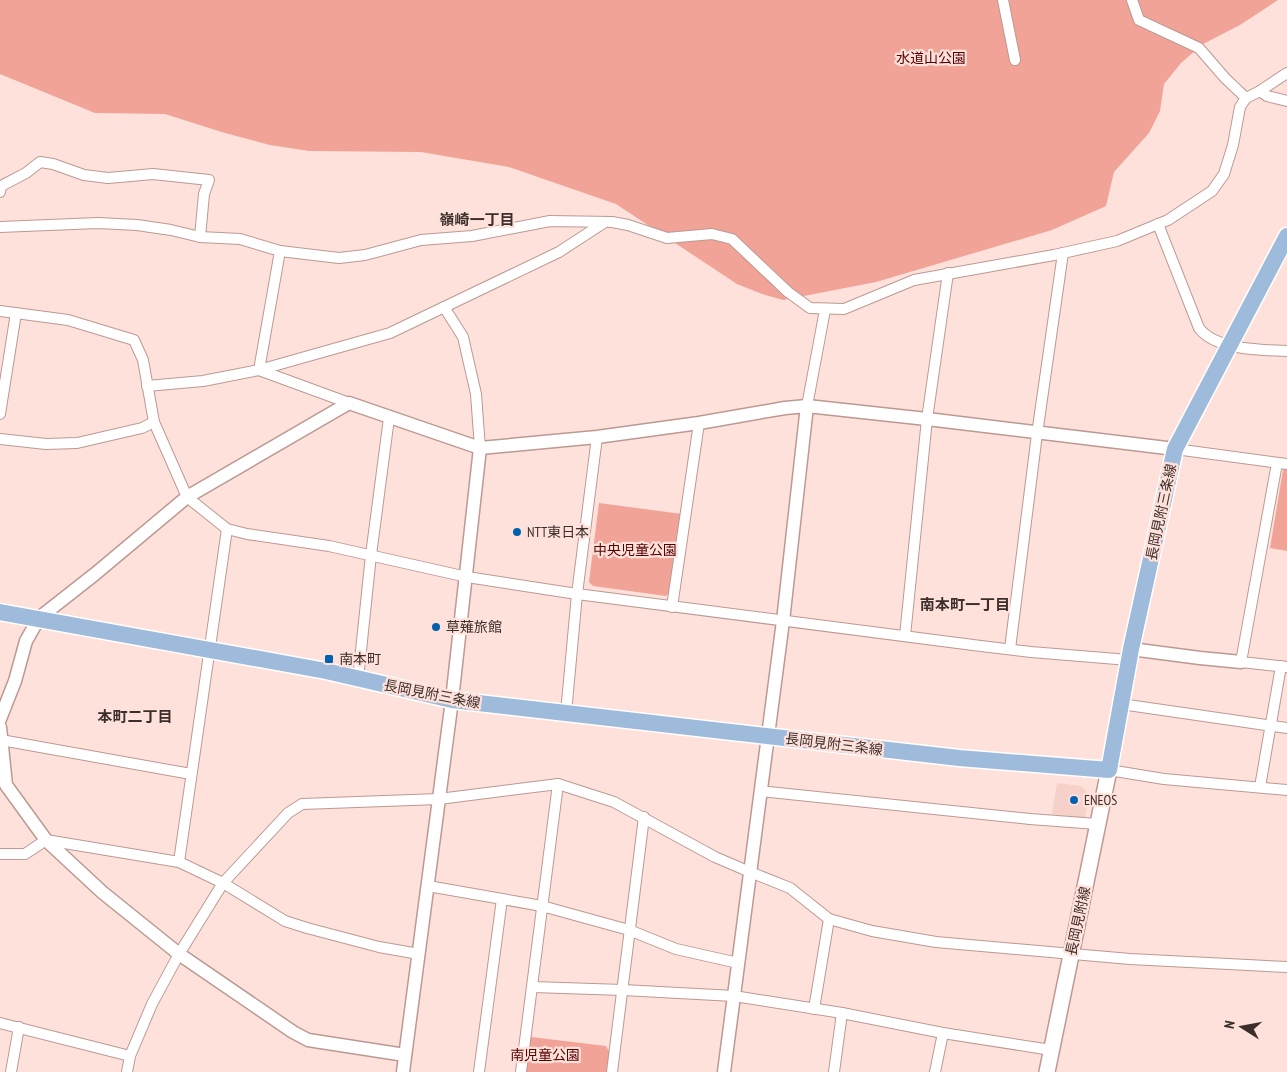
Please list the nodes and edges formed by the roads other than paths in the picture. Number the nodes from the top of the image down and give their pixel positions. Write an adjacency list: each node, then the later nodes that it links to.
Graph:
1 (1003, 0): 3 (street)
2 (1132, 0): 6 (street)
3 (1015, 60)
4 (1287, 72): 5 (street)
5 (1260, 91): 6 (street); 7 (street)
6 (1246, 98): 10 (street)
7 (1287, 101)
8 (0, 192): 13 (street)
9 (605, 222): 14 (street); 17 (street); 18 (street)
10 (1158, 224): 15 (street); 21 (street)
11 (0, 227): 13 (street)
12 (1287, 236): 21 (main road, 長岡見附三条線)
13 (200, 238): 14 (street)
14 (280, 251): 23 (street)
15 (1063, 252): 16 (street); 32 (street)
16 (948, 273): 18 (street); 29 (street)
17 (444, 307): 23 (street); 35 (street)
18 (825, 310): 26 (street)
19 (0, 311): 20 (street)
20 (16, 313): 24 (street); 27 (street)
21 (1229, 344): 22 (street); 36 (main road, 長岡見附三条線)
22 (1287, 351)
23 (259, 370): 24 (street); 25 (street)
24 (147, 386): 30 (street)
25 (349, 403): 28 (street); 38 (street)
26 (807, 406): 29 (street); 31 (street); 46 (street)
27 (0, 414)
28 (389, 418): 35 (street); 40 (street)
29 (927, 419): 32 (street); 47 (street)
30 (154, 422): 34 (street); 38 (street)
31 (699, 423): 33 (street); 43 (street)
32 (1037, 434): 36 (street); 48 (street)
33 (597, 437): 35 (street); 42 (street)
34 (0, 439)
35 (480, 448): 41 (street)
36 (1175, 449): 37 (street); 50 (main road, 長岡見附三条線)
37 (1282, 464): 51 (street)
38 (187, 497): 39 (street); 45 (street)
39 (227, 529): 40 (street); 49 (street)
40 (371, 555): 41 (street); 53 (street)
41 (467, 577): 42 (street); 54 (street)
42 (577, 594): 43 (street); 56 (street)
43 (672, 607): 46 (street)
44 (0, 612): 45 (main road, 長岡見附三条線)
45 (39, 618): 49 (main road, 長岡見附三条線); 57 (street)
46 (783, 621): 47 (street); 61 (street)
47 (905, 636): 48 (street)
48 (1010, 649): 50 (street)
49 (209, 650): 53 (main road, 長岡見附三条線); 64 (street)
50 (1130, 654): 51 (street); 55 (main road, 長岡見附三条線)
51 (1241, 662): 52 (street)
52 (1284, 666): 58 (street)
53 (358, 680): 54 (main road, 長岡見附三条線)
54 (452, 700): 56 (main road, 長岡見附三条線); 70 (street)
55 (1121, 704): 58 (street); 63 (main road, 長岡見附三条線)
56 (566, 713): 61 (main road, 長岡見附三条線)
57 (0, 719)
58 (1270, 726): 60 (street); 67 (street)
59 (0, 727): 62 (street)
60 (1287, 728)
61 (767, 736): 63 (main road, 長岡見附三条線); 69 (street)
62 (2, 740): 64 (street); 66 (street)
63 (1109, 770): 67 (street); 72 (main road, 長岡見附線)
64 (191, 774): 75 (street)
65 (558, 784): 70 (street); 71 (street); 80 (street)
66 (3, 786): 73 (street)
67 (1260, 787): 68 (street)
68 (1287, 790)
69 (760, 791): 72 (street); 76 (street)
70 (439, 799): 77 (street); 78 (street)
71 (644, 817): 76 (street); 82 (street)
72 (1098, 824): 85 (main road, 長岡見附線)
73 (46, 840): 74 (street); 75 (street); 83 (street)
74 (0, 854)
75 (179, 862): 77 (street)
76 (750, 872): 81 (street); 86 (street)
77 (223, 883): 83 (street); 84 (street)
78 (428, 886): 79 (street); 84 (street)
79 (502, 899): 80 (street); 102 (street)
80 (542, 906): 82 (street); 88 (street)
81 (828, 919): 85 (street); 91 (street)
82 (629, 930): 86 (street); 89 (street)
83 (179, 954): 97 (street); 98 (street)
84 (419, 954): 97 (street)
85 (1071, 954): 87 (street); 96 (main road, 長岡見附線)
86 (738, 963): 90 (street)
87 (1287, 967)
88 (532, 988): 89 (street); 103 (street)
89 (623, 990): 90 (street); 104 (street)
90 (734, 996): 91 (street); 105 (street)
91 (814, 1009): 92 (street)
92 (842, 1013): 95 (street); 106 (street)
93 (0, 1023): 94 (street)
94 (19, 1027): 98 (street); 99 (street)
95 (943, 1032): 96 (street); 107 (street)
96 (1051, 1050): 108 (main road, 長岡見附線)
97 (405, 1055): 101 (street)
98 (130, 1056): 100 (street)
99 (11, 1072)
100 (127, 1072)
101 (403, 1072)
102 (479, 1072)
103 (521, 1072)
104 (612, 1072)
105 (724, 1072)
106 (834, 1072)
107 (935, 1072)
108 (1047, 1072)

